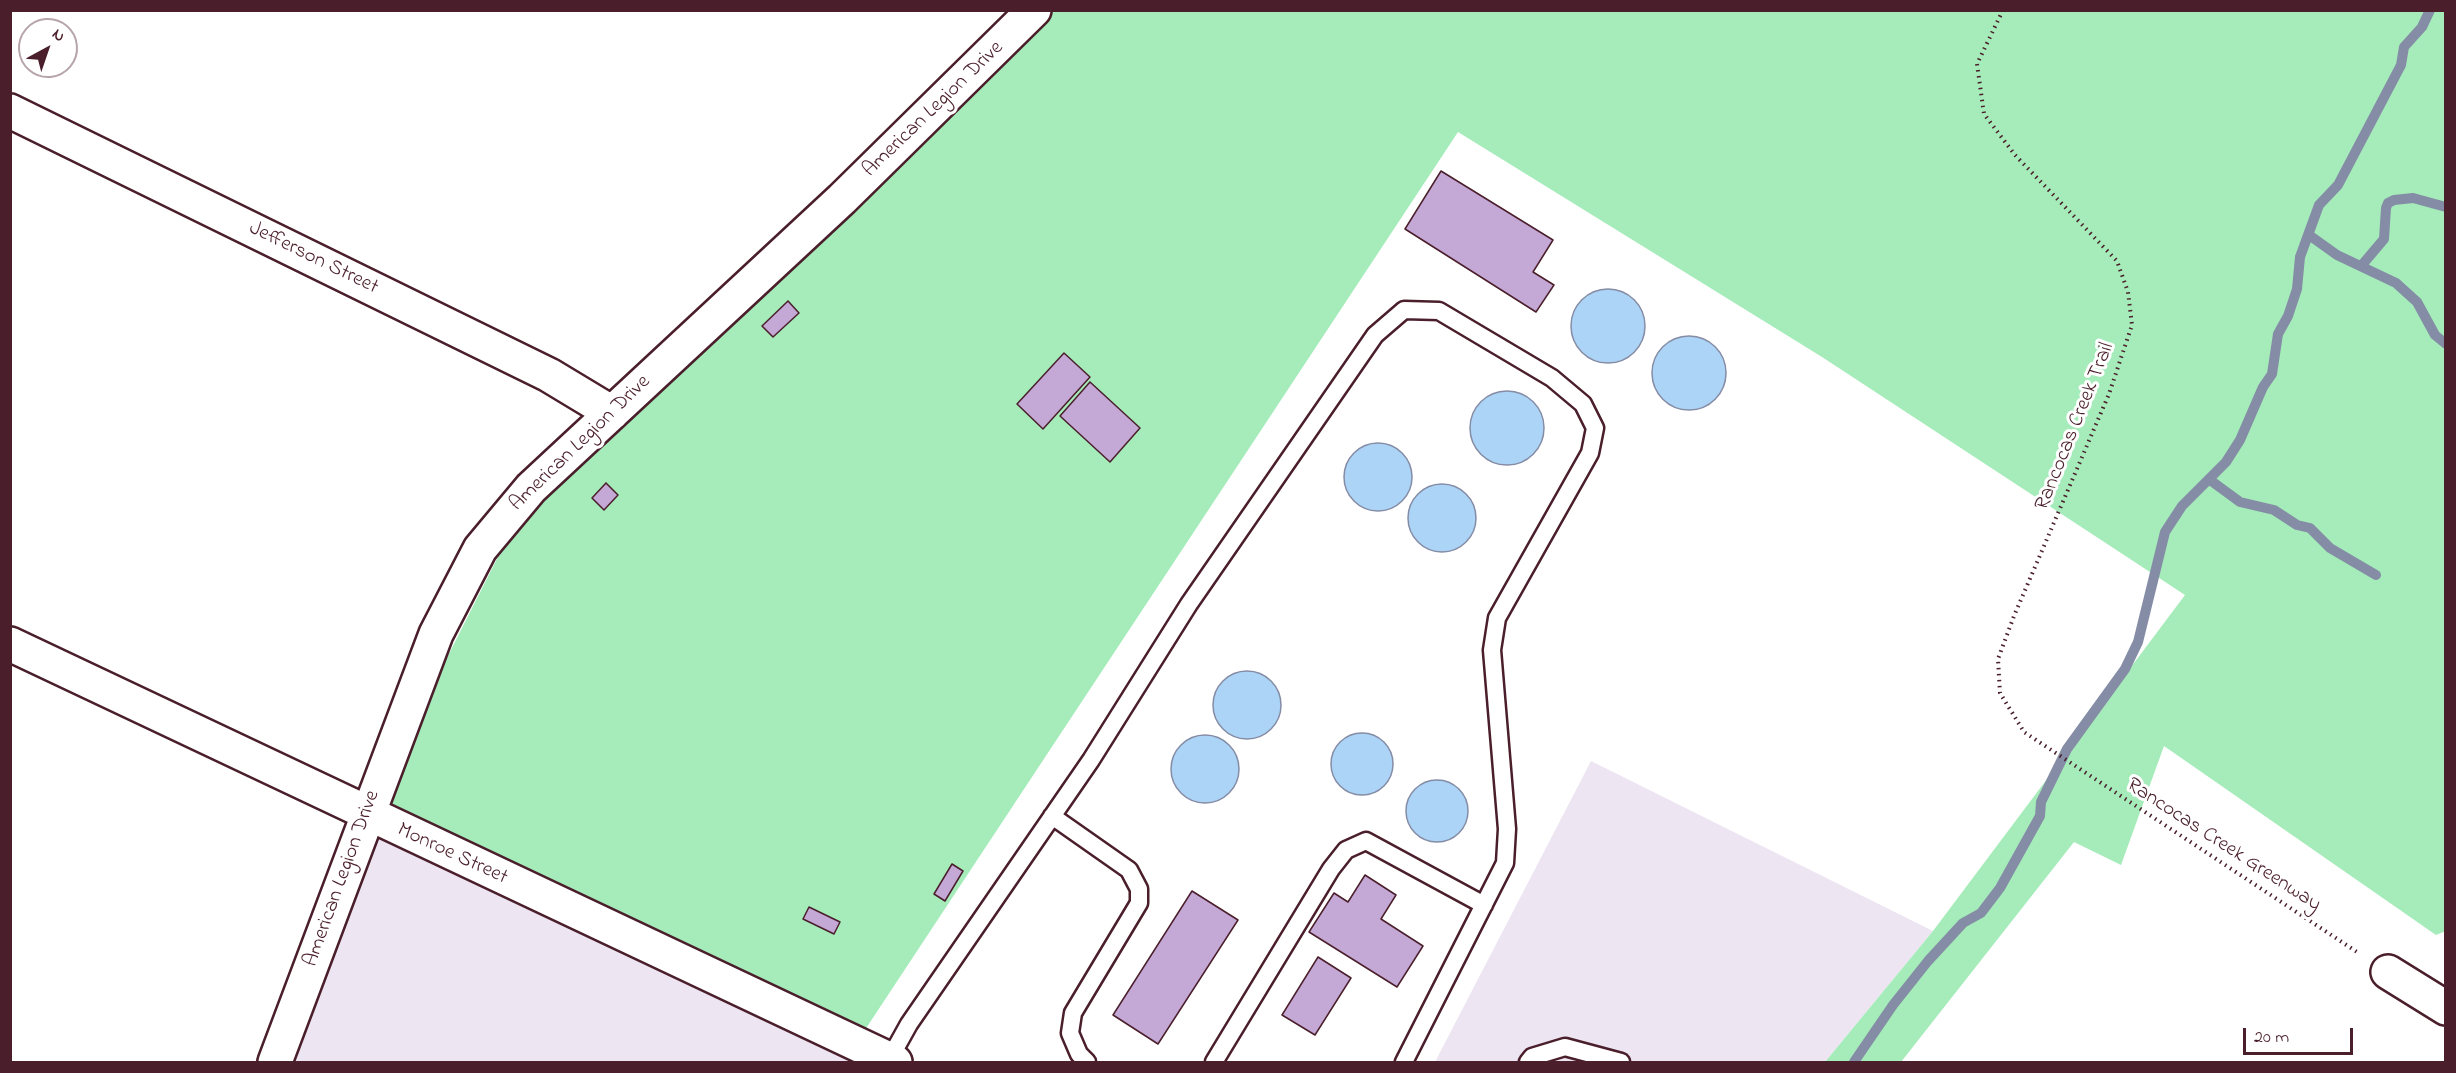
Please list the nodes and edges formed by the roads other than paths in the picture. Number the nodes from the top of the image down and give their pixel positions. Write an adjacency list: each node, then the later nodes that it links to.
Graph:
1 (1022, 14): 3 (street, American Legion Drive)
2 (10, 111): 3 (street, Jefferson Street)
3 (612, 413): 5 (street, American Legion Drive)
4 (10, 644): 5 (street, Monroe Street)
5 (366, 815): 10 (street, Monroe Street); 11 (street, American Legion Drive)
6 (1053, 816): 7 (lane); 10 (lane); 12 (lane)
7 (1484, 904): 13 (lane); 14 (lane)
8 (2388, 972): 9 (street)
9 (2445, 1008)
10 (892, 1061)
11 (275, 1062)
12 (1087, 1062)
13 (1214, 1062)
14 (1404, 1062)
15 (1528, 1062): 16 (lane)
16 (1621, 1062)

